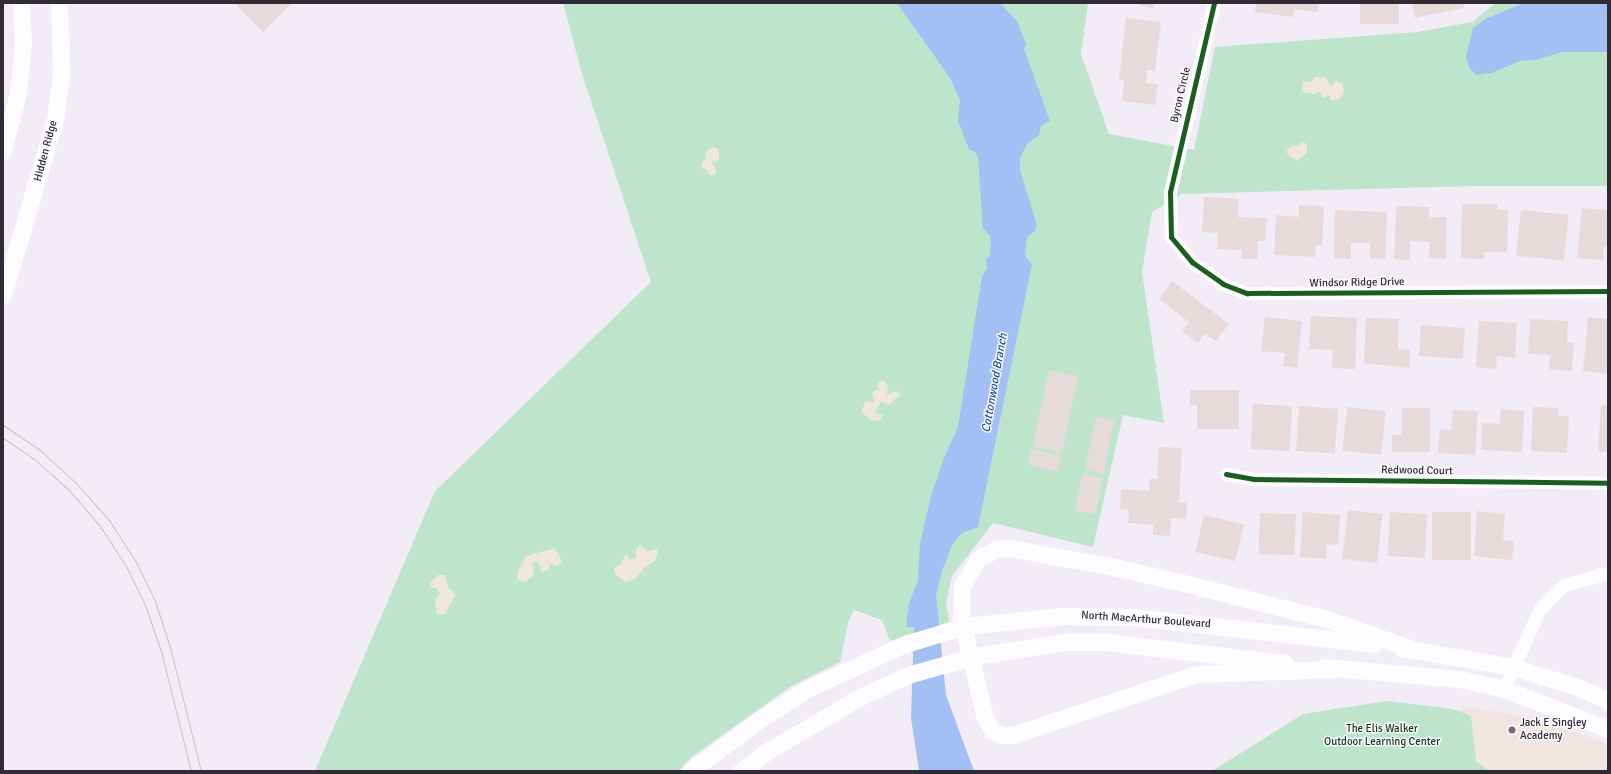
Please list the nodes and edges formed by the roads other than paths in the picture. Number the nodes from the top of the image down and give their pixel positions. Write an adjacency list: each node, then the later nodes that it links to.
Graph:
1 (21, 3): 4 (main road)
2 (59, 3): 7 (main road, Hidden Ridge)
3 (1214, 3): 5 (street, Byron Circle)
4 (3, 151)
5 (1170, 192): 6 (street, Windsor Ridge Drive)
6 (1608, 291)
7 (3, 295)
8 (1226, 474): 9 (street, Redwood Court)
9 (1608, 484)
10 (1608, 573): 12 (street)
11 (1412, 649): 12 (main road, North MacArthur Boulevard); 13 (main road); 17 (main road, North MacArthur Boulevard)
12 (1513, 667): 14 (street); 15 (main road, North MacArthur Boulevard)
13 (1335, 668): 14 (main road); 18 (main road)
14 (1504, 689): 16 (main road)
15 (1608, 701)
16 (1608, 730)
17 (690, 771)
18 (741, 771)

